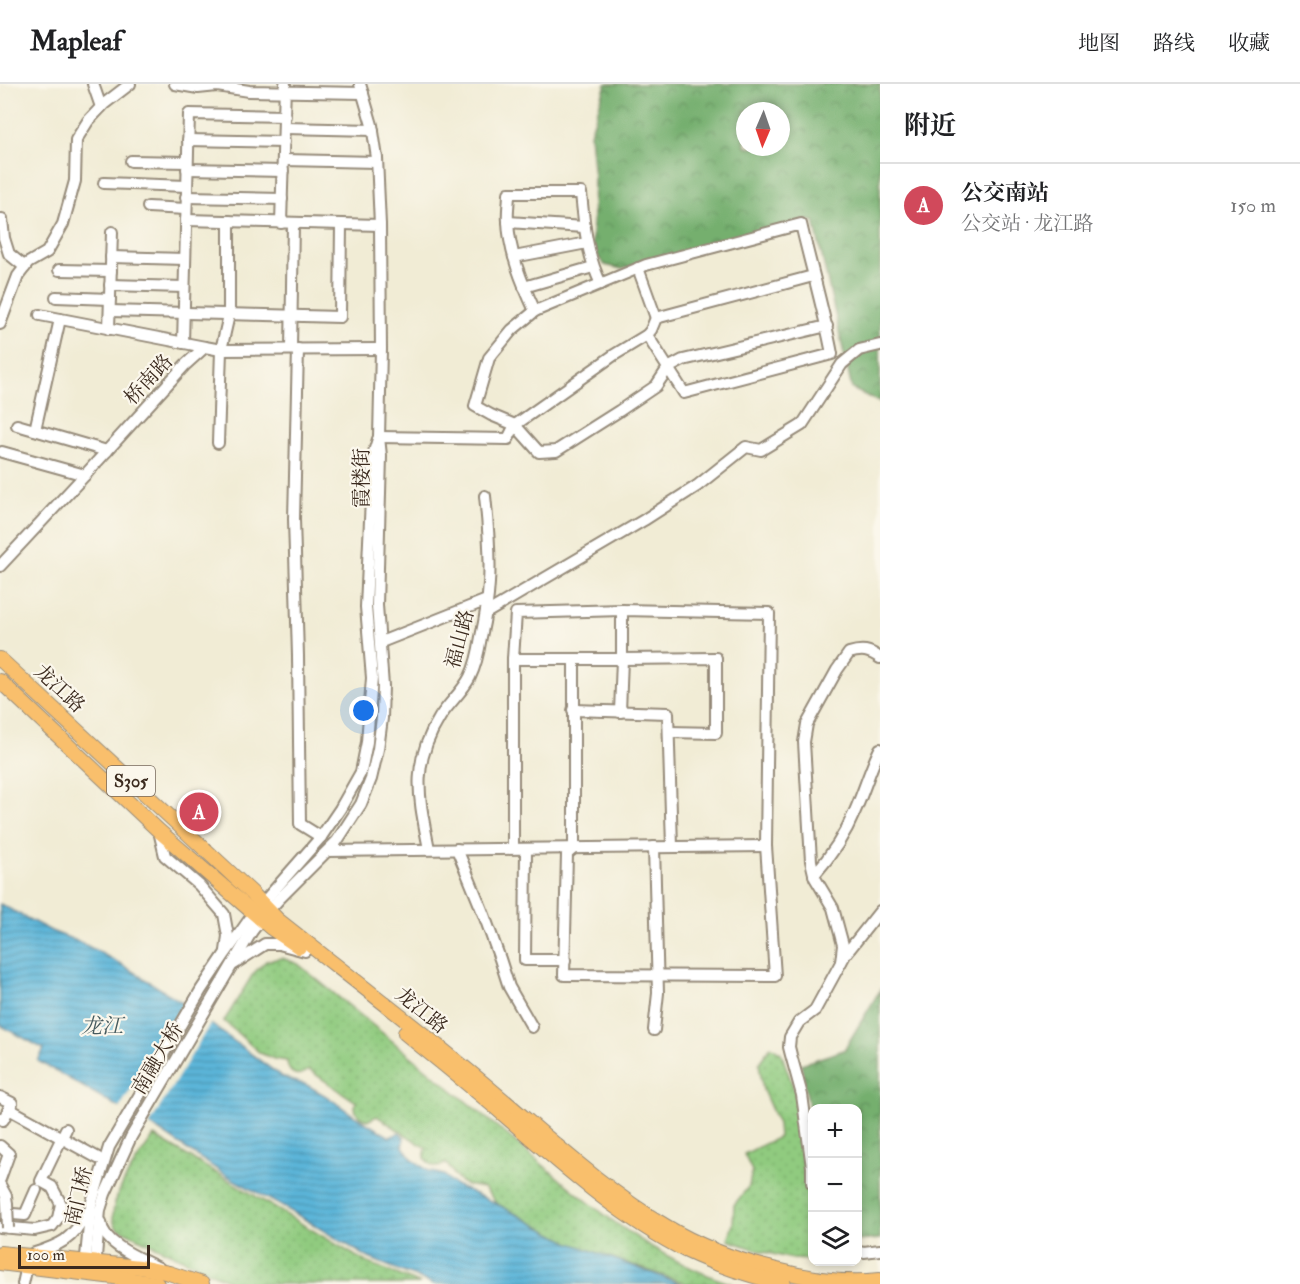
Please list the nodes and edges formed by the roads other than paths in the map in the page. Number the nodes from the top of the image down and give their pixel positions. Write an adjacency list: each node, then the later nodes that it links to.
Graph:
1 (93, 84): 6 (street)
2 (130, 84): 6 (street)
3 (175, 84): 4 (street)
4 (286, 88): 5 (street); 7 (street)
5 (361, 89): 8 (street)
6 (101, 107): 32 (street)
7 (285, 122): 8 (street); 9 (street); 10 (street)
8 (373, 130): 12 (street)
9 (188, 140): 10 (street); 13 (street)
10 (284, 142): 14 (street)
11 (131, 161): 13 (street)
12 (377, 162): 14 (street); 25 (street)
13 (187, 165): 14 (street); 16 (street)
14 (283, 165): 17 (street)
15 (104, 183): 16 (street)
16 (186, 197): 17 (street); 18 (street); 20 (street)
17 (282, 199): 23 (street)
18 (148, 207)
19 (2, 219): 32 (street)
20 (186, 220): 21 (street); 31 (street)
21 (229, 221): 23 (street); 48 (street)
22 (508, 222): 26 (street); 26 (street); 30 (street)
23 (287, 223): 24 (street); 49 (street)
24 (341, 224): 25 (street); 49 (street)
25 (380, 225): 60 (street)
26 (584, 227): 28 (street)
27 (112, 232): 29 (street)
28 (587, 243): 30 (street); 33 (street)
29 (111, 257): 31 (street); 36 (street)
30 (514, 257): 41 (street)
31 (185, 259): 40 (street)
32 (25, 267): 52 (street)
33 (593, 267): 38 (street); 41 (street)
34 (638, 268): 37 (street); 38 (street); 50 (street)
35 (59, 270): 36 (street)
36 (111, 271): 39 (street)
37 (813, 276): 50 (street); 53 (street)
38 (601, 284): 44 (street)
39 (110, 285): 40 (street); 43 (street)
40 (184, 287): 46 (street)
41 (524, 287): 44 (street)
42 (56, 297): 43 (street)
43 (110, 299): 45 (street)
44 (534, 311): 64 (street)
45 (110, 312): 46 (street); 54 (street)
46 (183, 314): 48 (street); 56 (street)
47 (40, 315): 51 (street)
48 (229, 315): 49 (street); 61 (street)
49 (291, 316): 59 (street)
50 (656, 318): 55 (street)
51 (60, 319): 54 (street); 65 (street)
52 (0, 324)
53 (826, 326): 62 (street); 62 (street)
54 (109, 329): 56 (street)
55 (646, 335): 62 (street); 64 (street)
56 (183, 344): 58 (street)
57 (880, 345): 75 (street)
58 (205, 347): 61 (street); 68 (street, 桥南路)
59 (294, 349): 60 (street); 61 (street); 88 (street)
60 (381, 349): 66 (street)
61 (221, 350): 67 (street)
62 (668, 368): 64 (street)
63 (17, 425): 65 (street)
64 (515, 425): 66 (street)
65 (35, 430): 68 (street)
66 (379, 437): 76 (street, 霞楼街); 88 (street, 霞楼街)
67 (218, 443)
68 (107, 451): 70 (street, 桥南路)
69 (2, 452): 70 (street)
70 (85, 475): 72 (street, 桥南路)
71 (485, 496): 73 (street, 福山路)
72 (0, 566)
73 (488, 600): 75 (street, 福山路); 76 (street)
74 (622, 610): 79 (street); 81 (street); 89 (street)
75 (486, 614): 94 (street, 福山路)
76 (381, 642): 97 (street, 霞楼街)
77 (880, 658): 98 (street)
78 (0, 659): 100 (main road, 龙江路 / S305)
79 (513, 659): 80 (street); 92 (street)
80 (574, 659): 81 (street); 83 (street)
81 (622, 659): 84 (street); 85 (street)
82 (0, 681): 87 (main road, 龙江路 / S305)
83 (573, 710): 84 (street); 93 (street)
84 (620, 712): 85 (street)
85 (669, 732): 91 (street)
86 (880, 749): 98 (street)
87 (159, 831): 100 (main road, 龙江路 / S305); 102 (street)
88 (321, 837): 100 (street, 霞楼街)
89 (766, 846): 91 (street); 106 (street)
90 (654, 847): 91 (street); 93 (street); 106 (street)
91 (672, 847)
92 (513, 848): 95 (street); 96 (street)
93 (574, 848): 96 (street); 103 (street)
94 (429, 849): 95 (street); 97 (street)
95 (457, 849): 107 (street)
96 (526, 849): 103 (street)
97 (328, 851): 100 (street, 霞楼街)
98 (814, 876): 104 (street)
99 (880, 910): 104 (street)
100 (262, 912): 101 (main road, 龙江路); 102 (street); 105 (street); 132 (main road, 龙江路)
101 (305, 951): 105 (street); 136 (main road, 龙江路)
102 (225, 954): 112 (street, 南融大桥)
103 (565, 960): 106 (street)
104 (841, 962): 117 (street)
105 (231, 966): 114 (street, 南融大桥)
106 (656, 975): 108 (street)
107 (532, 1027)
108 (654, 1030)
109 (0, 1097): 110 (street)
110 (9, 1109): 111 (street); 113 (street)
111 (0, 1118)
112 (119, 1129): 121 (street, 南门桥)
113 (64, 1133): 116 (street); 123 (street)
114 (131, 1137): 121 (street, 南门桥)
115 (0, 1146): 118 (street)
116 (98, 1158)
117 (811, 1158)
118 (0, 1179)
119 (0, 1185): 122 (street)
120 (36, 1191): 122 (street)
121 (95, 1207): 127 (street); 129 (street, 南门桥); 130 (street)
122 (4, 1208): 123 (street, bridge)
123 (4, 1227)
124 (880, 1250): 125 (street)
125 (862, 1252)
126 (0, 1253): 127 (main road)
127 (27, 1261): 128 (main road); 129 (main road); 133 (street)
128 (0, 1263)
129 (90, 1268): 130 (main road); 131 (main road)
130 (169, 1273): 135 (main road)
131 (114, 1280): 134 (main road)
132 (880, 1280)
133 (23, 1284)
134 (157, 1284)
135 (202, 1284)
136 (784, 1284)

